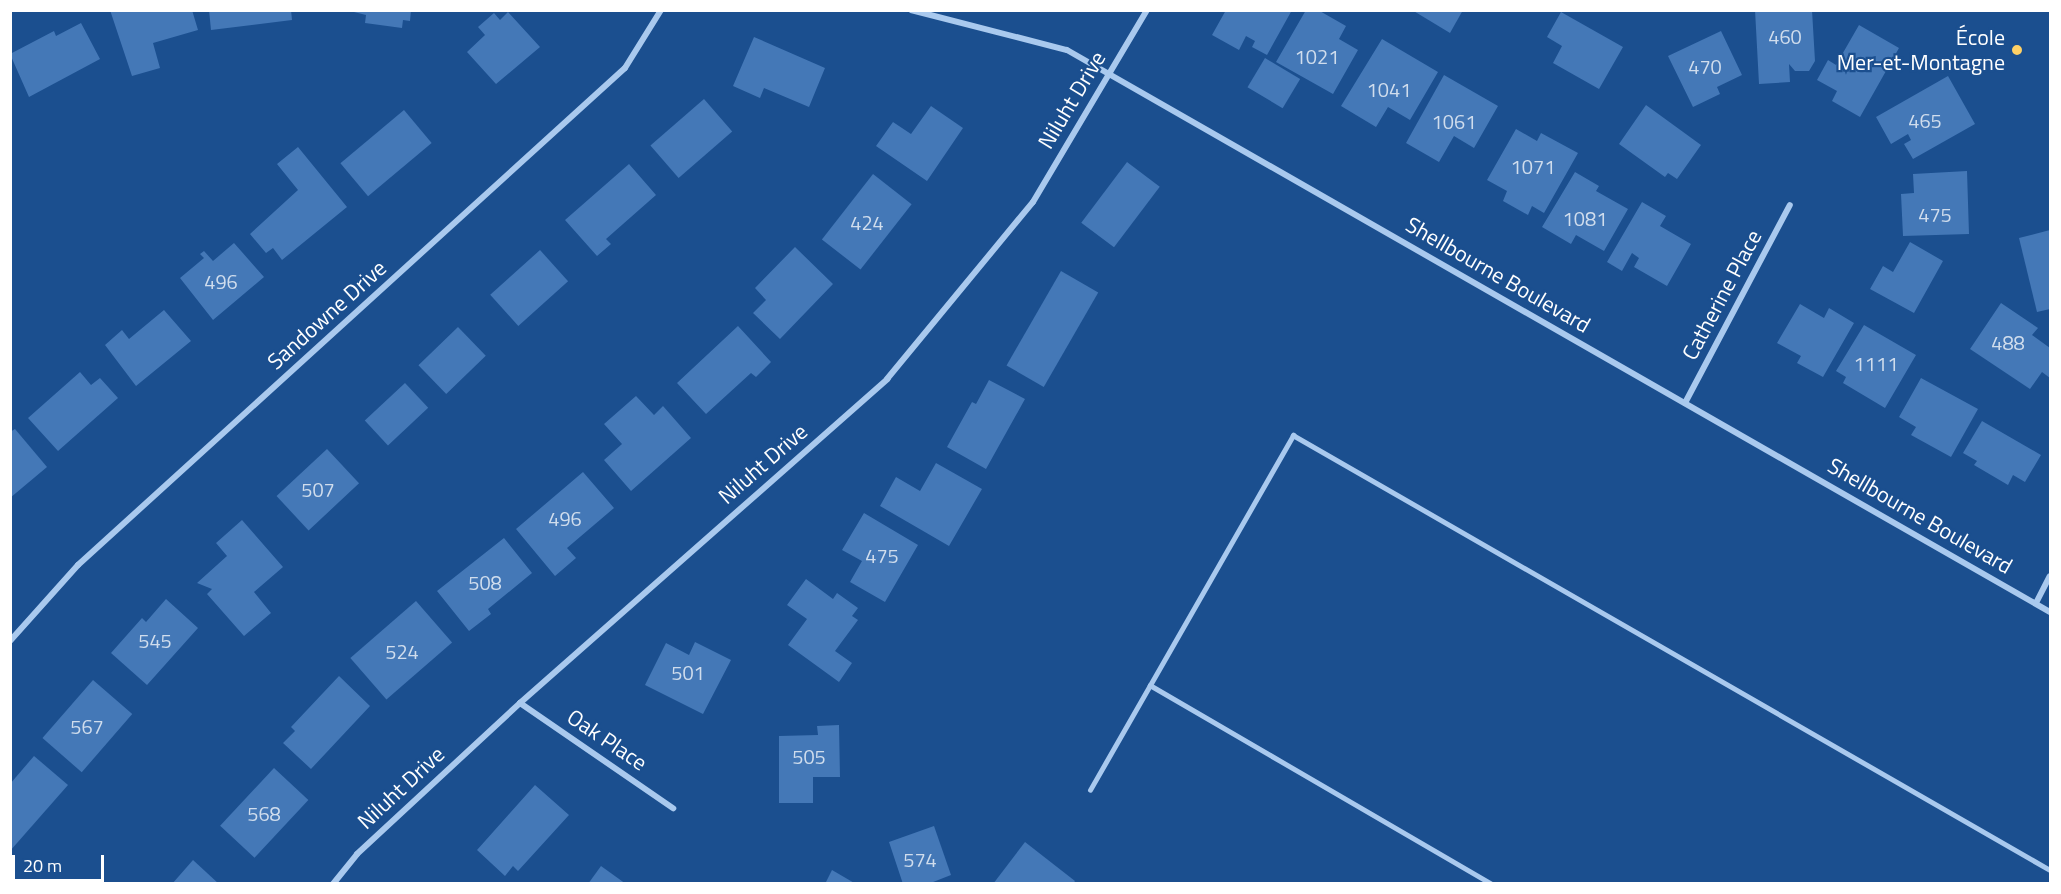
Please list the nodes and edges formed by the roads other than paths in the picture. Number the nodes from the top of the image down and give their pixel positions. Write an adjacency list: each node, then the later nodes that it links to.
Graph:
1 (660, 10): 10 (street, Sandowne Drive)
2 (911, 10): 4 (street, Shellbourne Boulevard)
3 (1146, 10): 4 (street, Niluht Drive)
4 (1109, 74): 6 (street, Shellbourne Boulevard); 12 (street, Niluht Drive)
5 (1790, 205): 6 (street, Catherine Place)
6 (1684, 403): 8 (street, Shellbourne Boulevard)
7 (2050, 576): 8 (street)
8 (2036, 603): 9 (street, Shellbourne Boulevard)
9 (2050, 612)
10 (10, 641)
11 (1150, 685): 13 (lane); 15 (lane); 17 (lane)
12 (520, 703): 14 (street, Oak Place); 16 (street, Niluht Drive)
13 (1090, 790)
14 (673, 808)
15 (2050, 870)
16 (333, 884)
17 (1492, 884)

